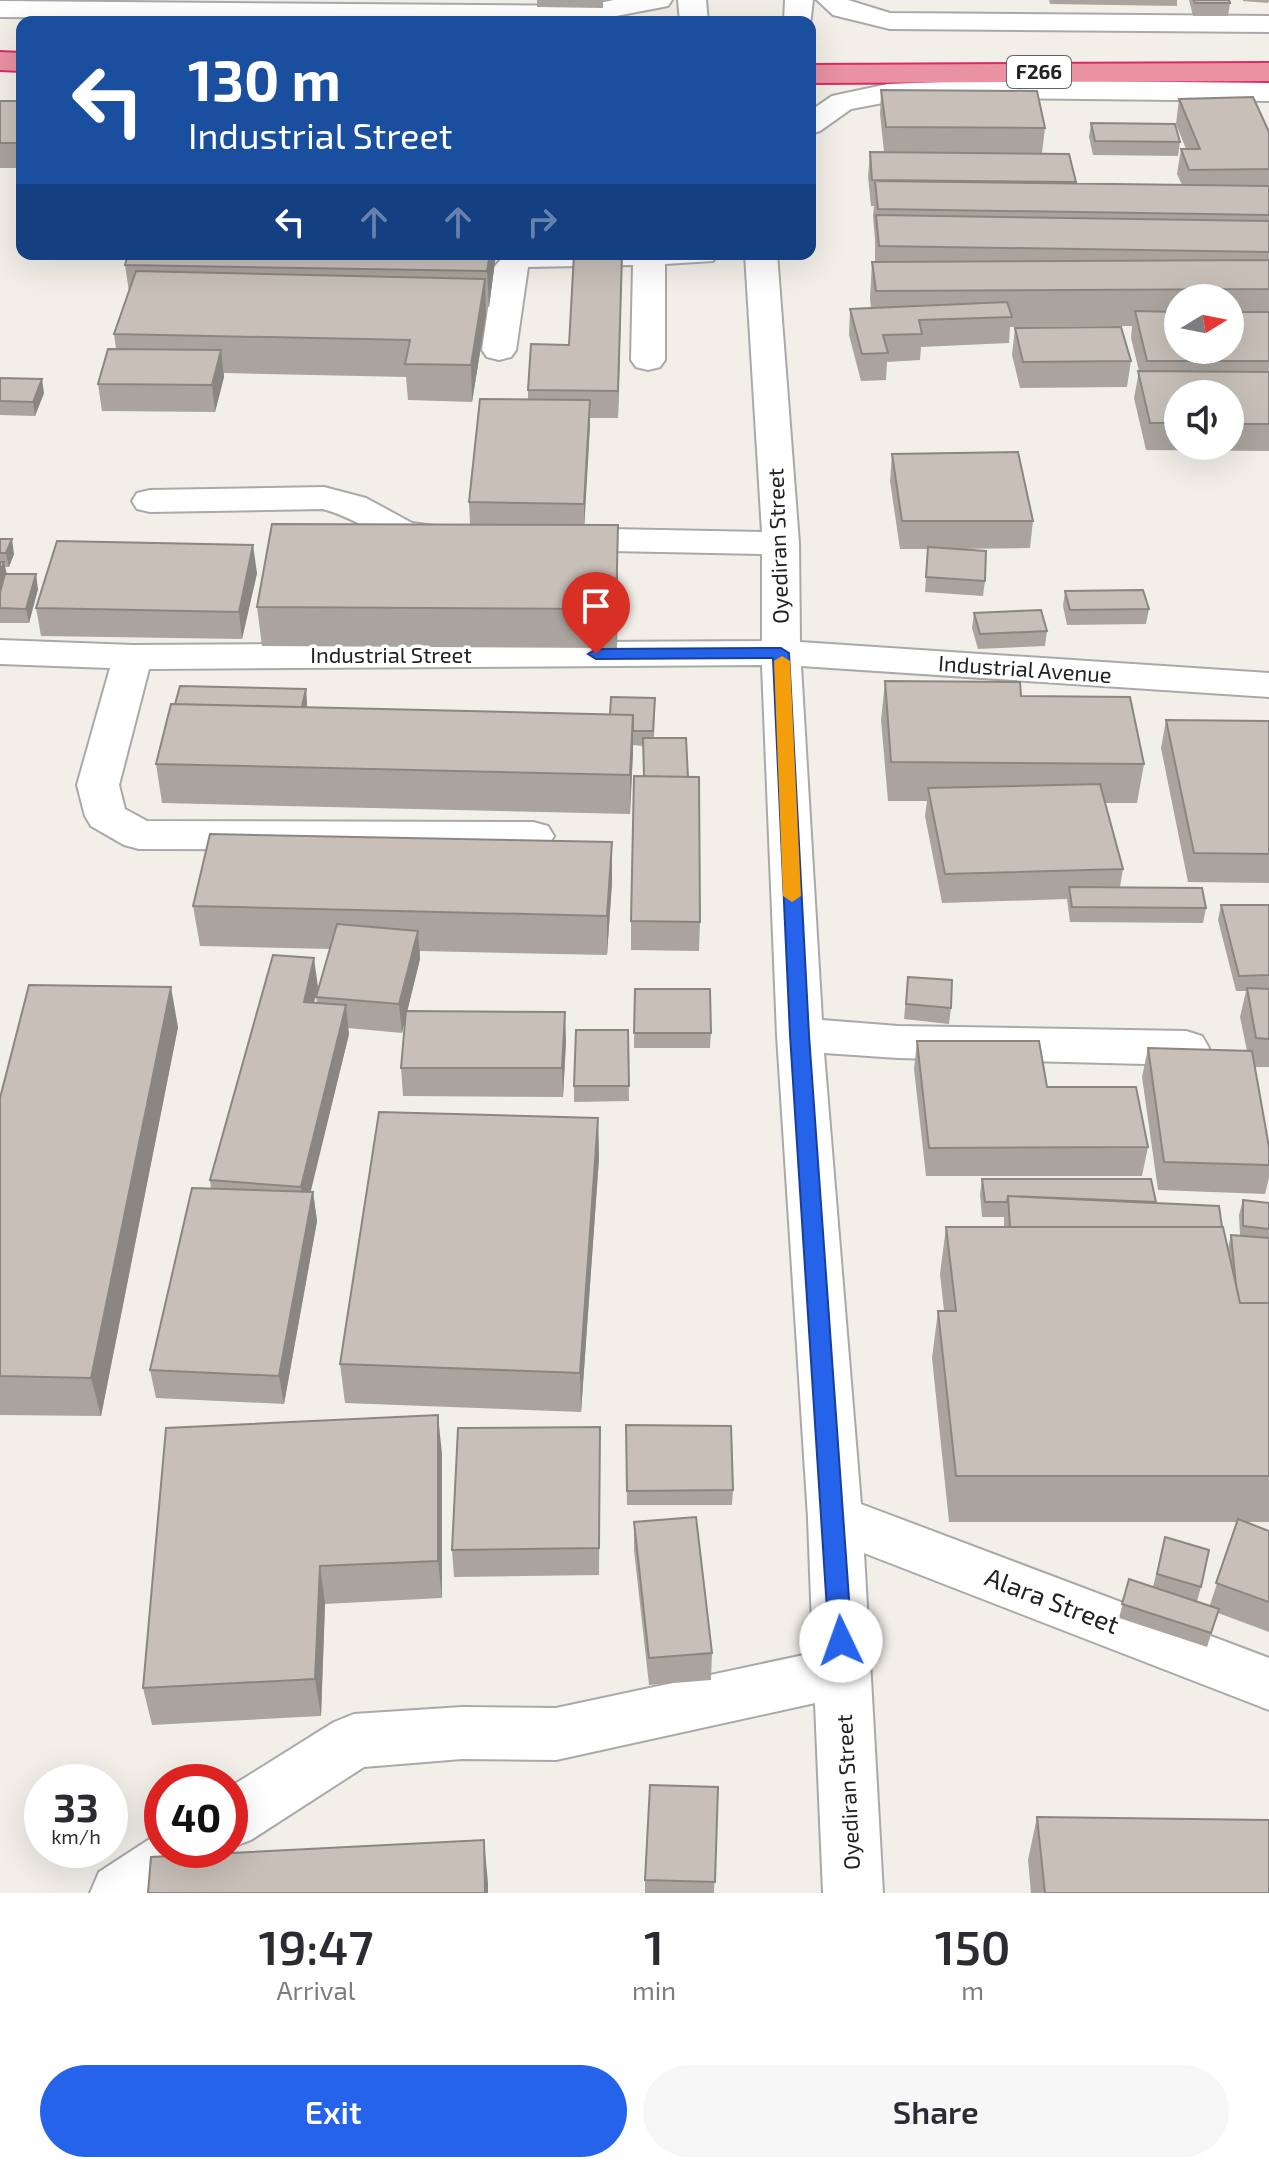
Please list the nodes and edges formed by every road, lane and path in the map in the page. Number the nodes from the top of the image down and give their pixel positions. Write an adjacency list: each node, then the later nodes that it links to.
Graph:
1 (658, 0): 3 (street)
2 (831, 0): 4 (street)
3 (0, 9)
4 (923, 10): 5 (street)
5 (1269, 24)
6 (874, 44): 7 (highway, F266)
7 (1269, 47)
8 (1269, 72): 9 (highway, F266)
9 (816, 74)
10 (1269, 92): 11 (street)
11 (816, 121)
12 (518, 260): 15 (street)
13 (649, 260): 16 (street)
14 (761, 260): 20 (street, Oyediran Street)
15 (499, 350)
16 (648, 360)
17 (150, 501): 18 (street)
18 (481, 538)
19 (529, 539): 20 (street)
20 (781, 543): 22 (street, Oyediran Street)
21 (0, 652): 23 (street, Industrial Street)
22 (781, 653): 23 (street, Industrial Street); 24 (street, Industrial Avenue); 26 (street, Oyediran Street)
23 (133, 657): 25 (street)
24 (1269, 685)
25 (533, 836)
26 (800, 1035): 27 (street); 28 (street, Oyediran Street)
27 (1186, 1048)
28 (835, 1518): 29 (street, Oyediran Street); 30 (street, Alara Street)
29 (842, 1672): 31 (street); 34 (street, Oyediran Street)
30 (1269, 1684)
31 (248, 1809)
32 (158, 1868): 33 (street)
33 (120, 1893)
34 (853, 1893)

